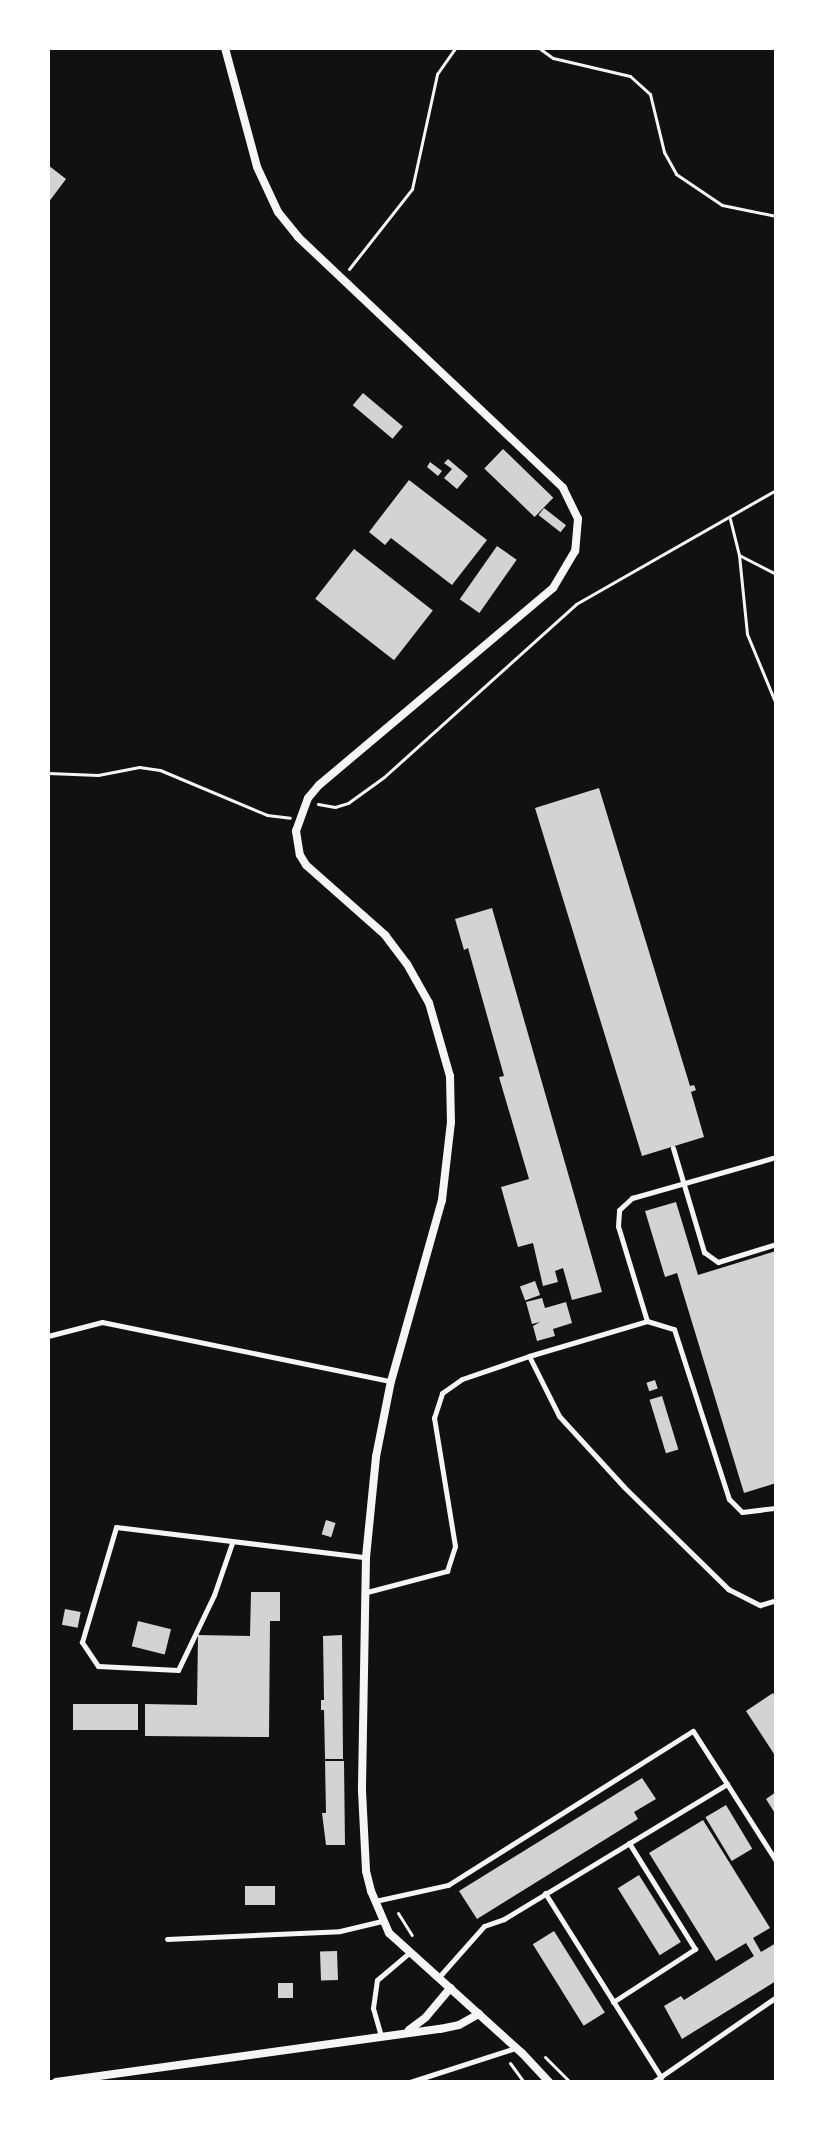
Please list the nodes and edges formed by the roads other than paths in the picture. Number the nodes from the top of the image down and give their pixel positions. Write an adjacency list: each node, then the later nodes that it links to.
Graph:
1 (225, 48): 9 (street)
2 (673, 1148): 4 (lane)
3 (776, 1157): 4 (lane)
4 (681, 1184): 5 (lane); 6 (lane)
5 (776, 1244)
6 (647, 1321): 8 (lane); 10 (lane)
7 (48, 1336): 9 (lane)
8 (529, 1356): 13 (lane); 14 (lane)
9 (391, 1381): 12 (street)
10 (776, 1508)
11 (232, 1543): 11 (lane); 12 (lane)
12 (366, 1557): 13 (street)
13 (367, 1592): 19 (street)
14 (776, 1600)
15 (727, 1784): 16 (lane); 17 (lane); 19 (lane)
16 (629, 1843): 18 (lane); 26 (lane)
17 (776, 1861)
18 (545, 1893): 23 (lane); 26 (lane)
19 (374, 1901): 20 (street)
20 (382, 1921): 21 (lane); 22 (street)
21 (167, 1939)
22 (409, 1953): 23 (street); 29 (lane)
23 (438, 1978): 24 (street)
24 (450, 1988): 27 (street); 28 (street)
25 (776, 1997): 31 (lane)
26 (613, 2002): 31 (lane)
27 (479, 2014): 28 (street); 30 (street)
28 (408, 2031): 29 (street)
29 (381, 2036): 32 (street)
30 (516, 2047): 33 (lane); 34 (street)
31 (661, 2077): 35 (lane)
32 (56, 2082)
33 (410, 2082)
34 (549, 2082)
35 (653, 2082)

